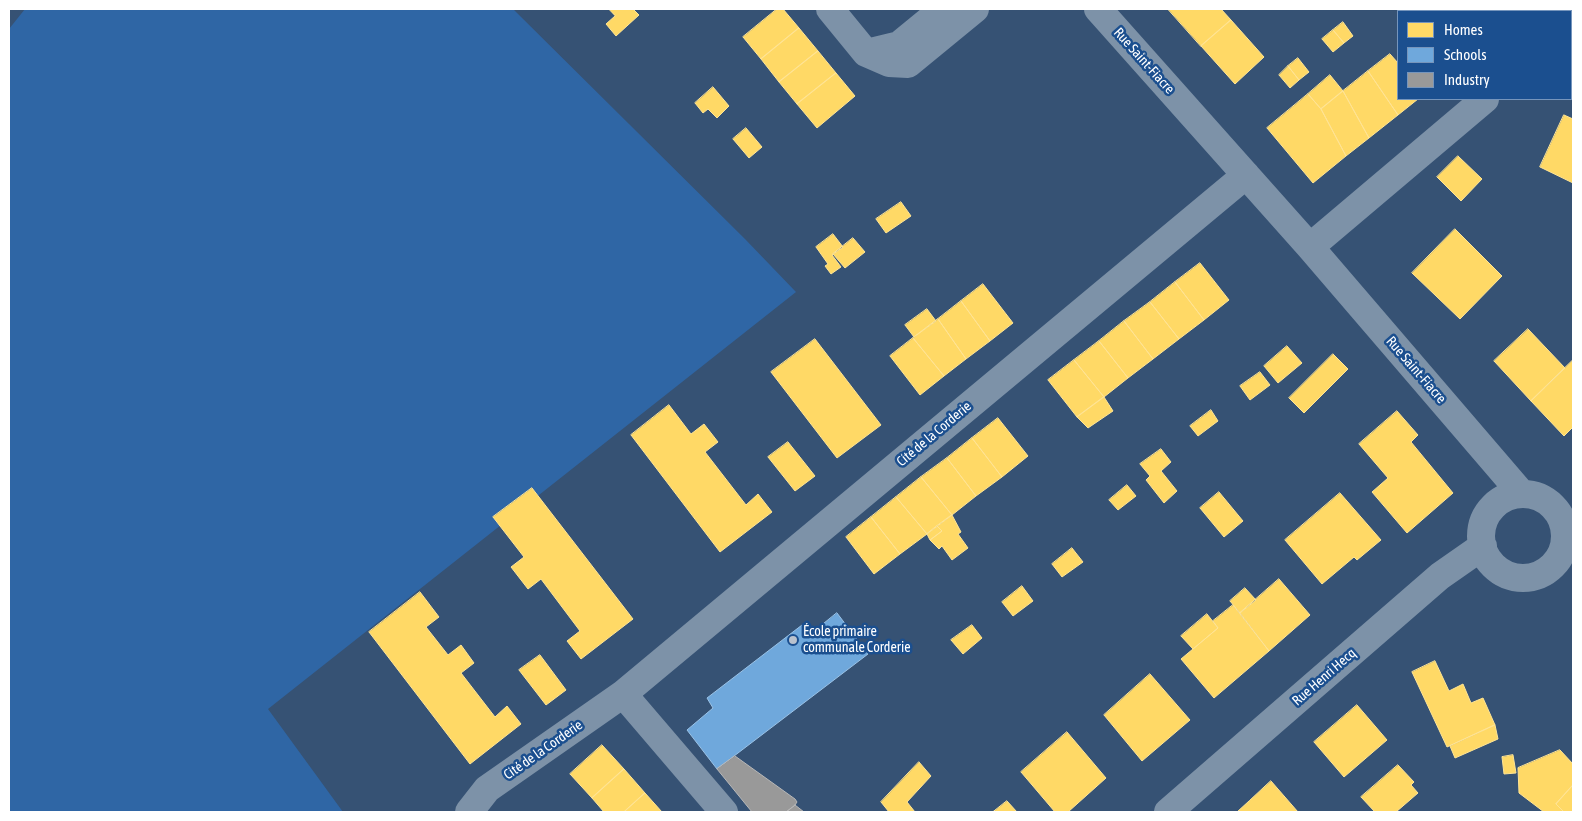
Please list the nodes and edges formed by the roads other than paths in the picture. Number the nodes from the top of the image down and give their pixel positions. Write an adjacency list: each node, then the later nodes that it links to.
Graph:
1 (830, 9): 5 (street)
2 (943, 9): 5 (street)
3 (975, 9): 5 (street)
4 (1098, 9): 7 (street, Rue Saint-Fiacre)
5 (866, 53)
6 (1483, 100): 8 (street)
7 (1246, 175): 8 (street, Rue Saint-Fiacre); 12 (street, Cité de la Corderie)
8 (1310, 247): 9 (street, Rue Saint-Fiacre)
9 (1522, 494): 10 (street); 11 (street)
10 (1482, 546): 11 (street); 15 (street, Rue Henri Hecq)
11 (1565, 566)
12 (623, 694): 13 (street, Cité de la Corderie); 14 (street)
13 (469, 812)
14 (724, 812)
15 (1168, 812)

